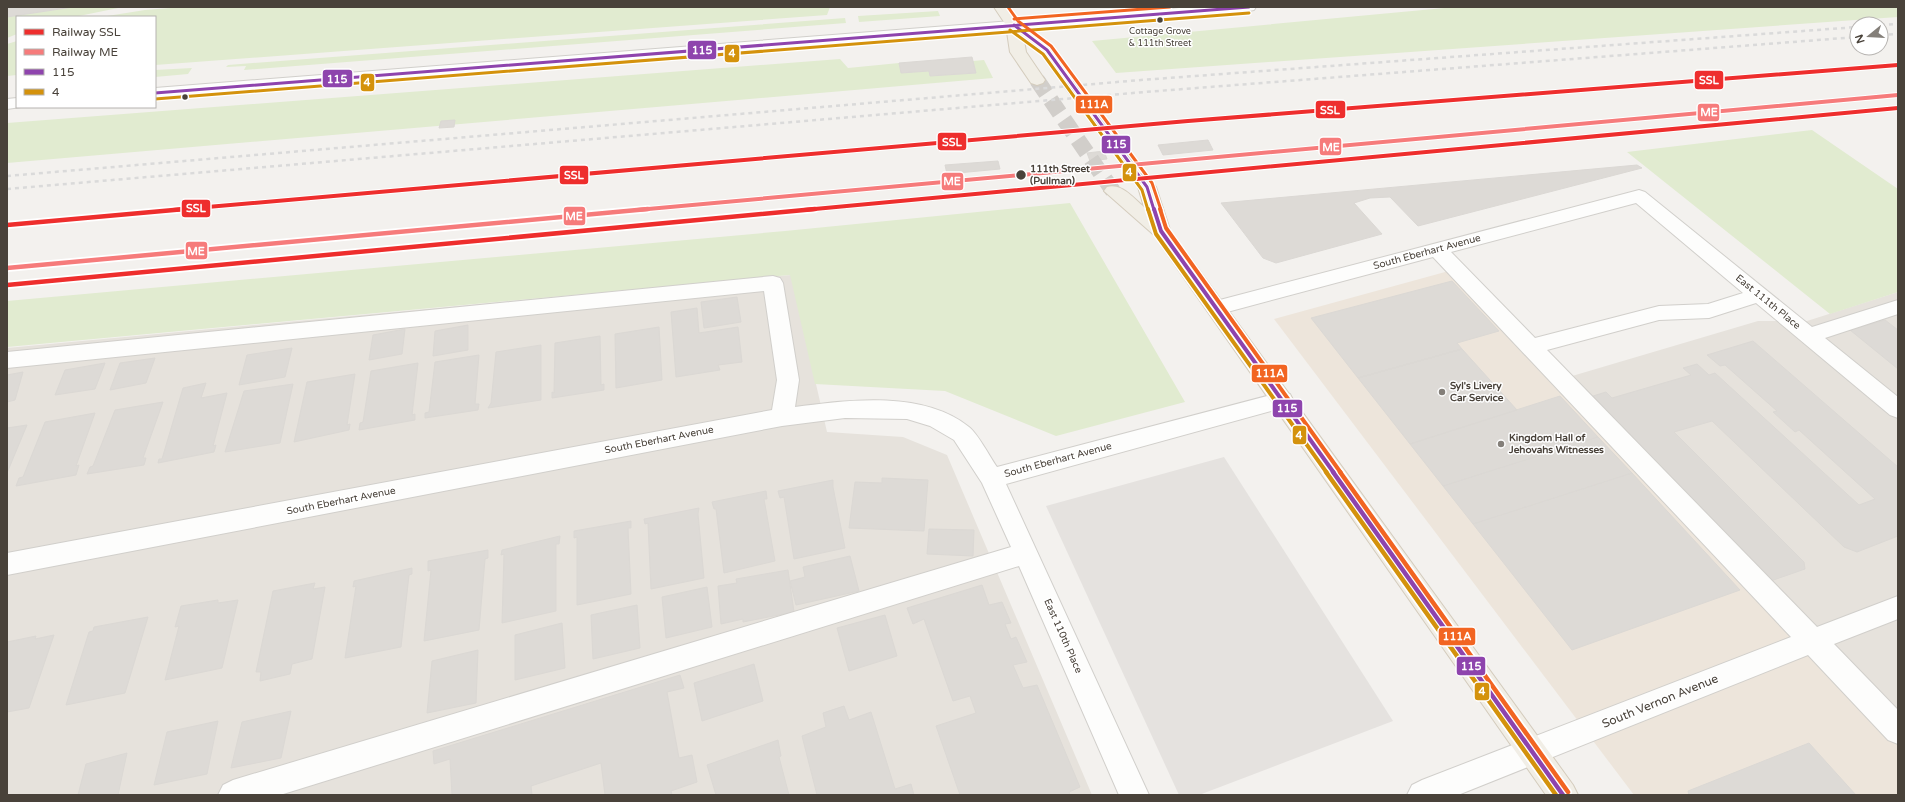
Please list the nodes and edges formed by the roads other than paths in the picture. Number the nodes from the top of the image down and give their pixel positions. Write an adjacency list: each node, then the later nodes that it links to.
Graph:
1 (1001, 7): 3 (main road)
2 (1249, 7): 3 (street)
3 (1014, 25): 4 (main road); 5 (main road); 6 (street)
4 (1067, 78)
5 (1037, 80)
6 (156, 93)
7 (1147, 187): 10 (main road)
8 (1113, 190): 10 (main road)
9 (1639, 196): 11 (street, South Eberhart Avenue); 12 (street, East 111th Place)
10 (1161, 231): 14 (main road)
11 (1437, 250): 14 (street, South Eberhart Avenue); 16 (street)
12 (1759, 295): 15 (street, East 111th Place); 16 (street)
13 (1898, 307): 15 (street)
14 (1216, 308): 18 (main road)
15 (1809, 336): 19 (street, East 111th Place)
16 (1530, 347): 25 (street)
17 (7, 360): 20 (street)
18 (1282, 400): 21 (street, South Eberhart Avenue); 27 (main road)
19 (1898, 409)
20 (782, 417): 21 (street, South Eberhart Avenue); 23 (street, South Eberhart Avenue)
21 (992, 478): 22 (street, East 110th Place)
22 (1026, 554): 28 (street); 29 (street, East 110th Place)
23 (7, 564)
24 (1898, 607): 25 (street, South Vernon Avenue)
25 (1812, 641): 26 (street); 27 (street, South Vernon Avenue)
26 (1898, 730)
27 (1533, 752): 30 (street, South Vernon Avenue); 31 (main road)
28 (233, 795)
29 (1134, 795)
30 (1422, 795)
31 (1564, 795)

